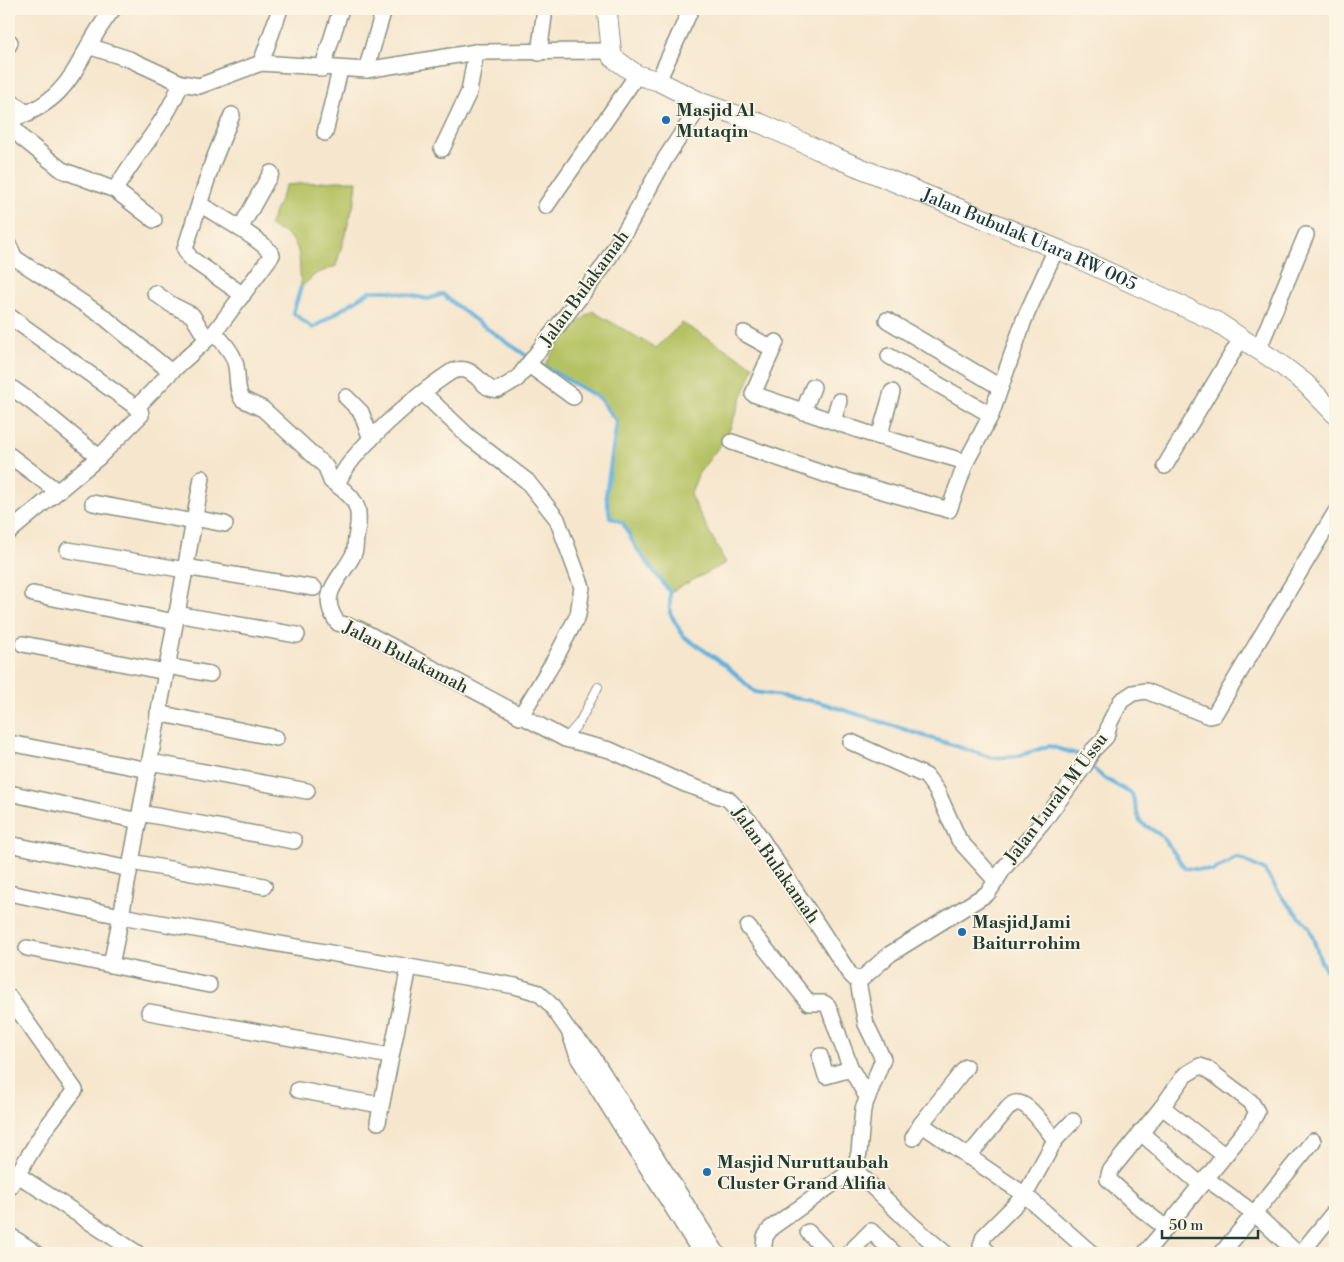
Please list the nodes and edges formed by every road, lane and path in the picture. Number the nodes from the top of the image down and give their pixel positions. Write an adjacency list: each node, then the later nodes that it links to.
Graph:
1 (113, 9): 8 (street)
2 (280, 9): 12 (street)
3 (341, 9): 13 (street)
4 (384, 9): 15 (street)
5 (607, 9): 9 (street)
6 (691, 9): 17 (street)
7 (544, 17): 11 (street)
8 (88, 46): 18 (street); 21 (street)
9 (610, 51): 11 (street); 16 (street)
10 (476, 52): 11 (street); 15 (street); 25 (street)
11 (539, 53)
12 (261, 63): 13 (street); 18 (street)
13 (322, 69): 14 (street)
14 (340, 70): 15 (street); 24 (street)
15 (366, 70)
16 (637, 75): 17 (street, Jalan Bubulak Utara RW 005); 29 (street)
17 (658, 81): 20 (street, Jalan Bubulak Utara RW 005)
18 (181, 83): 27 (street)
19 (9, 100): 21 (street)
20 (702, 103): 33 (street, Jalan Bubulak Utara RW 005); 44 (street, Jalan Bulakamah)
21 (28, 114): 23 (street)
22 (232, 115): 28 (street)
23 (9, 121): 27 (street)
24 (324, 133)
25 (442, 149)
26 (271, 173): 31 (street)
27 (115, 190): 30 (street)
28 (201, 205): 31 (street); 36 (street)
29 (546, 206)
30 (154, 220)
31 (240, 229): 36 (street)
32 (1306, 235): 42 (street)
33 (1056, 249): 41 (street, Jalan Bubulak Utara RW 005); 48 (street)
34 (11, 257): 45 (street)
35 (156, 292): 40 (street)
36 (243, 295): 40 (street)
37 (9, 316): 54 (street)
38 (888, 320): 48 (street)
39 (744, 333): 55 (street)
40 (210, 336): 45 (street); 67 (street)
41 (1242, 337): 42 (street, Jalan Bubulak Utara RW 005); 65 (street)
42 (1259, 348): 57 (street, Jalan Bubulak Utara RW 005)
43 (889, 356): 56 (street)
44 (529, 365): 50 (street, Jalan Bulakamah); 52 (street)
45 (171, 372): 54 (street)
46 (9, 386): 63 (street)
47 (813, 387): 55 (street)
48 (1000, 388): 56 (street)
49 (892, 392): 59 (street)
50 (423, 393): 60 (street, Jalan Bulakamah); 85 (street)
51 (346, 397): 60 (street)
52 (573, 397)
53 (840, 401): 58 (street)
54 (136, 408): 63 (street)
55 (804, 412): 58 (street)
56 (990, 414): 64 (street)
57 (1335, 414)
58 (833, 422): 59 (street)
59 (879, 437): 64 (street)
60 (371, 439): 67 (street, Jalan Bulakamah)
61 (732, 442): 64 (street)
62 (9, 455): 68 (street)
63 (99, 457): 68 (street)
64 (966, 462)
65 (1165, 466)
66 (202, 478): 71 (street)
67 (336, 485): 85 (street, Jalan Bulakamah)
68 (57, 491): 73 (street)
69 (93, 503): 71 (street)
70 (1335, 513): 97 (street, Jalan Lurah M Ussu)
71 (194, 520): 72 (street); 75 (street)
72 (225, 524)
73 (12, 525)
74 (68, 550): 75 (street)
75 (185, 569): 76 (street); 78 (street)
76 (314, 588)
77 (33, 594): 78 (street)
78 (176, 618): 79 (street); 81 (street)
79 (297, 635)
80 (22, 644): 81 (street)
81 (166, 669): 82 (street); 84 (street)
82 (210, 674)
83 (598, 687): 87 (lane)
84 (158, 713): 86 (street); 90 (street)
85 (520, 717): 87 (street, Jalan Bulakamah)
86 (276, 738)
87 (565, 739): 105 (street, Jalan Bulakamah)
88 (850, 742): 97 (street)
89 (9, 743): 90 (street)
90 (149, 766): 91 (street); 93 (street)
91 (307, 791)
92 (9, 793): 93 (street)
93 (139, 817): 94 (street); 96 (street)
94 (294, 841)
95 (9, 844): 96 (street)
96 (130, 865): 98 (street); 100 (street)
97 (996, 881): 105 (street, Jalan Lurah M Ussu)
98 (264, 886)
99 (9, 893): 100 (street)
100 (121, 916): 103 (street); 104 (street)
101 (748, 927): 113 (street)
102 (26, 948): 103 (street)
103 (111, 966): 106 (street)
104 (409, 967): 109 (street); 110 (street)
105 (858, 982): 115 (street, Jalan Bulakamah)
106 (209, 986)
107 (9, 997): 128 (street)
108 (149, 1012): 110 (street)
109 (569, 1031): 139 (street); 140 (street)
110 (390, 1056): 116 (street)
111 (820, 1056): 113 (street)
112 (966, 1066): 120 (street)
113 (852, 1069): 115 (street)
114 (298, 1090): 116 (street)
115 (867, 1097): 127 (street, Jalan Bulakamah)
116 (380, 1105): 118 (street)
117 (1162, 1107): 121 (street); 125 (street); 125 (street)
118 (378, 1122)
119 (1073, 1122): 123 (street)
120 (921, 1124): 122 (street); 126 (street)
121 (1140, 1132): 129 (street); 134 (street)
122 (912, 1138)
123 (1055, 1140): 126 (street); 131 (street)
124 (1313, 1141): 133 (street)
125 (1224, 1155): 129 (street)
126 (968, 1157): 131 (street)
127 (854, 1169): 141 (street); 145 (street)
128 (18, 1175): 130 (street); 138 (street)
129 (1204, 1182): 133 (street); 134 (street)
130 (9, 1188)
131 (1025, 1195): 146 (street); 147 (street)
132 (1335, 1212): 151 (street)
133 (1255, 1214): 149 (street); 150 (street)
134 (1166, 1228): 148 (street)
135 (808, 1232): 142 (street)
136 (9, 1235): 137 (street)
137 (36, 1253)
138 (137, 1253)
139 (701, 1253)
140 (716, 1253)
141 (763, 1253)
142 (828, 1253)
143 (849, 1253): 144 (street)
144 (894, 1253)
145 (945, 1253)
146 (989, 1253)
147 (1091, 1253)
148 (1145, 1253)
149 (1222, 1253)
150 (1297, 1253)
151 (1301, 1253)

